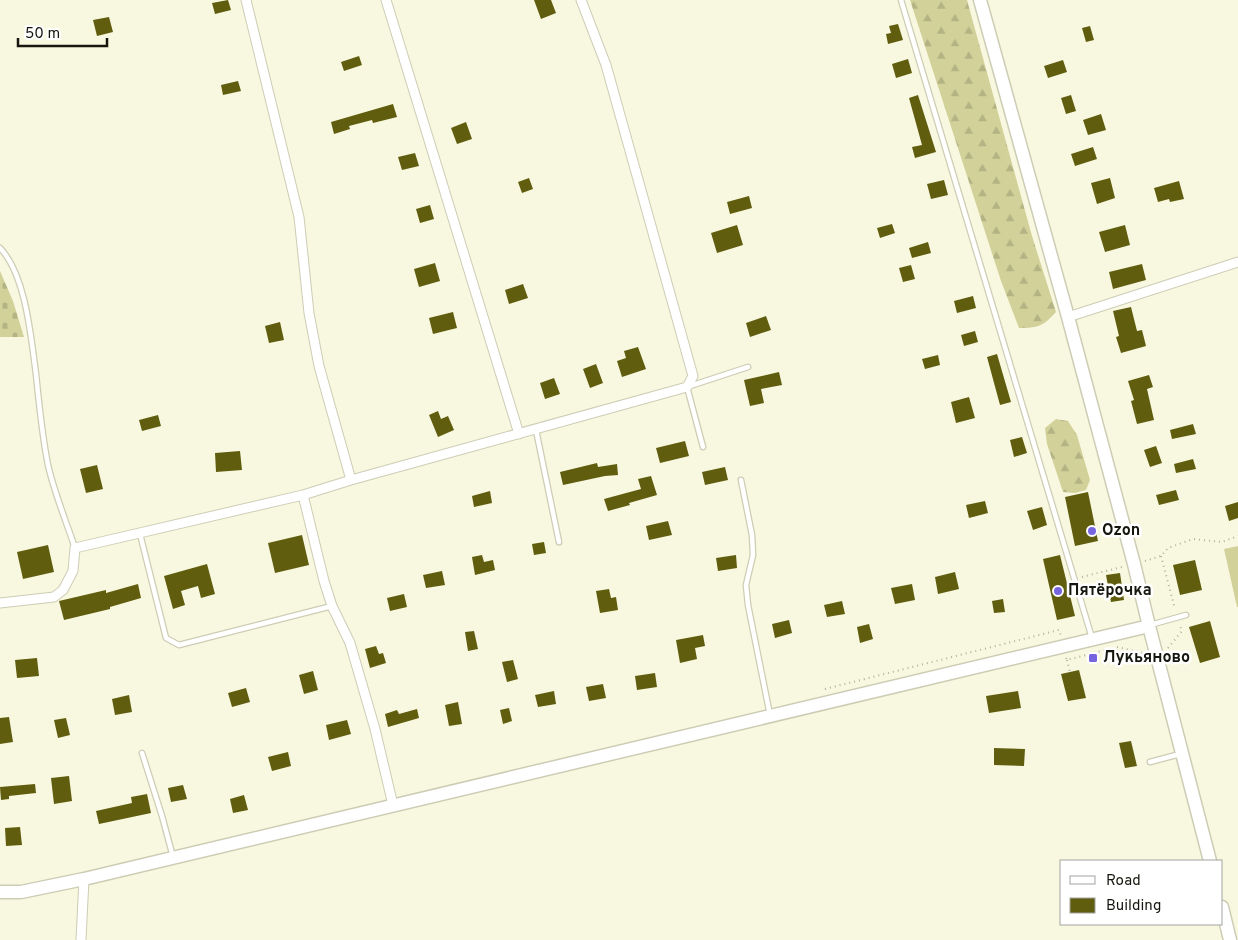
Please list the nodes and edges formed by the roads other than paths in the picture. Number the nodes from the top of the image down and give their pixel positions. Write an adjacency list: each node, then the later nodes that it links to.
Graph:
1 (246, 0): 14 (street)
2 (386, 0): 12 (street)
3 (581, 0): 10 (street)
4 (901, 0): 24 (lane)
5 (980, 0): 8 (street)
6 (0, 248): 19 (lane)
7 (1238, 262): 8 (street)
8 (1068, 317): 23 (street)
9 (748, 368): 10 (lane)
10 (687, 387): 11 (street); 13 (lane)
11 (536, 430): 12 (street); 18 (lane)
12 (519, 434): 14 (street)
13 (703, 446)
14 (351, 480): 16 (street)
15 (741, 480): 25 (lane)
16 (303, 494): 17 (street); 21 (street)
17 (140, 534): 19 (street); 21 (lane)
18 (559, 542)
19 (74, 548): 20 (street)
20 (0, 603)
21 (332, 606): 29 (street)
22 (1186, 615): 23 (lane)
23 (1148, 626): 24 (street); 27 (street)
24 (1092, 639): 25 (street)
25 (770, 716): 29 (street)
26 (142, 752): 30 (lane)
27 (1183, 753): 28 (lane); 31 (street)
28 (1150, 762)
29 (393, 805): 30 (street)
30 (173, 858): 32 (street)
31 (1210, 860)
32 (84, 879): 33 (street); 35 (street)
33 (0, 892)
34 (1223, 911): 36 (street)
35 (81, 940)
36 (1230, 940)

